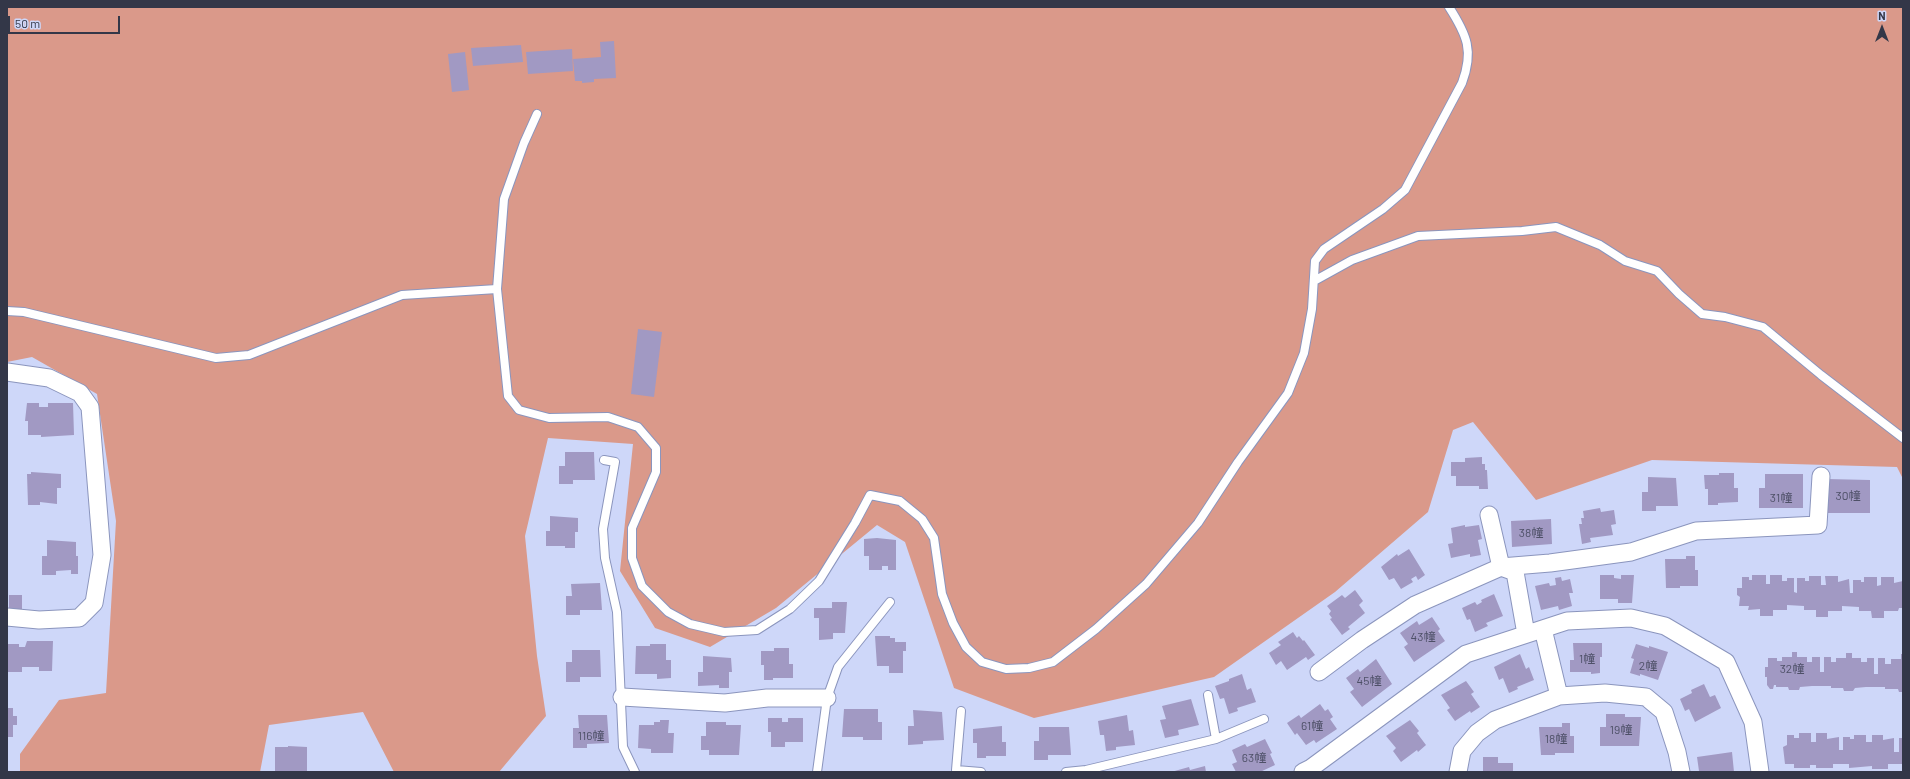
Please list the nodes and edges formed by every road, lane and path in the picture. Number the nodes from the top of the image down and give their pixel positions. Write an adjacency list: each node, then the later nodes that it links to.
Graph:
1 (1449, 7): 3 (lane)
2 (537, 114): 4 (lane)
3 (1314, 281): 4 (lane); 7 (lane)
4 (497, 289): 5 (lane)
5 (7, 311)
6 (7, 372): 13 (street)
7 (1903, 438)
8 (604, 460): 19 (lane)
9 (1821, 476): 11 (street)
10 (1489, 515): 11 (street)
11 (1501, 567): 15 (street); 16 (street)
12 (890, 602): 20 (lane)
13 (7, 617)
14 (1543, 629): 15 (street); 18 (street); 32 (street)
15 (1526, 634): 29 (street)
16 (1319, 672)
17 (1208, 695): 23 (lane)
18 (1559, 696): 30 (street); 31 (street)
19 (622, 697): 20 (street); 25 (lane)
20 (827, 698): 26 (lane)
21 (961, 711): 27 (lane)
22 (1264, 719): 23 (lane)
23 (1216, 739): 24 (lane)
24 (1086, 771): 28 (lane)
25 (635, 772)
26 (817, 772)
27 (981, 772)
28 (1066, 772)
29 (1303, 772)
30 (1458, 772)
31 (1681, 772)
32 (1760, 772)

